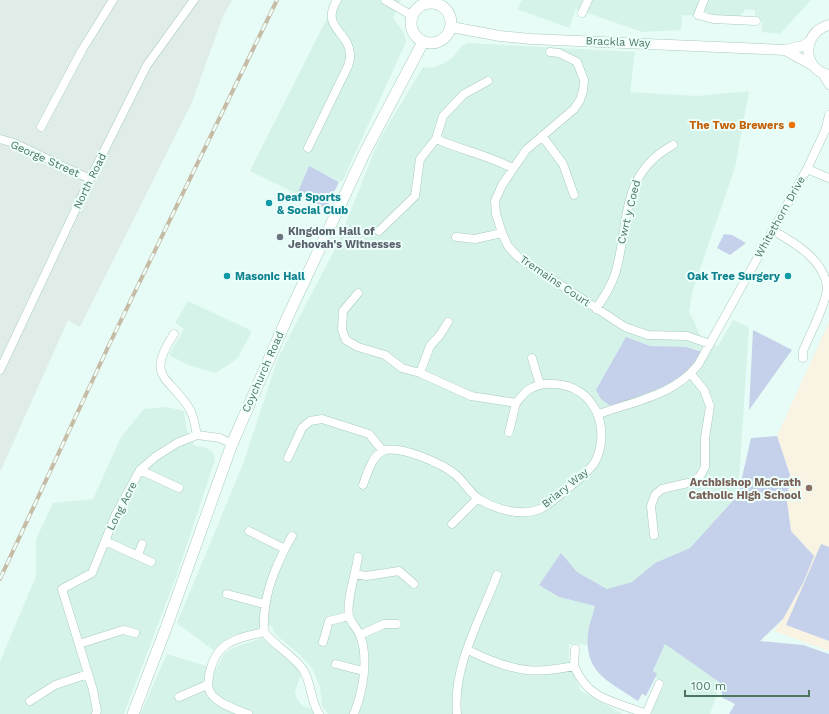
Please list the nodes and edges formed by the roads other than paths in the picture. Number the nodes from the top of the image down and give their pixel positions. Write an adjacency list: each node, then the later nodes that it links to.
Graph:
1 (113, 0): 22 (street)
2 (194, 0): 31 (street, North Road)
3 (337, 0): 27 (street)
4 (385, 0): 9 (street)
5 (588, 0): 8 (street)
6 (704, 0): 10 (street)
7 (438, 2): 9 (main road); 12 (main road)
8 (582, 13)
9 (412, 15): 13 (main road)
10 (756, 21)
11 (829, 25): 14 (street)
12 (451, 27): 13 (main road); 15 (street, Brackla Way)
13 (423, 42): 53 (main road, Coychurch Road)
14 (809, 42): 15 (street, Brackla Way); 17 (street)
15 (785, 50): 17 (street, Brackla Way)
16 (550, 52): 23 (street, Tremains Court)
17 (812, 64): 18 (street, Brackla Way)
18 (825, 74): 20 (street)
19 (488, 81): 24 (street)
20 (829, 85)
21 (829, 115): 29 (street, Whitethorn Drive)
22 (42, 127)
23 (542, 136): 28 (street, Tremains Court); 32 (street)
24 (436, 139): 28 (street); 33 (street)
25 (0, 140): 31 (street, George Street)
26 (673, 145): 37 (street, Cwrt y Coed)
27 (308, 148)
28 (512, 168): 35 (street, Tremains Court)
29 (807, 169): 30 (street); 34 (street, Whitethorn Drive)
30 (829, 178)
31 (90, 179): 45 (street, North Road)
32 (574, 195)
33 (379, 231)
34 (774, 231): 42 (street, Whitethorn Drive); 44 (street)
35 (502, 233): 36 (street); 39 (street, Tremains Court)
36 (456, 237)
37 (616, 272): 39 (street, Tremains Court)
38 (358, 293): 46 (street)
39 (596, 309): 42 (street, Tremains Court)
40 (448, 322): 46 (street)
41 (174, 334): 52 (street)
42 (710, 344): 47 (street, Whitethorn Drive)
43 (532, 358): 48 (street)
44 (802, 358)
45 (0, 370)
46 (420, 373): 49 (street)
47 (691, 374): 50 (street, Whitethorn Drive); 62 (street)
48 (540, 385): 49 (street, Briary Way); 50 (street, Briary Way)
49 (516, 403): 51 (street)
50 (599, 414): 59 (street, Briary Way)
51 (509, 432)
52 (197, 435): 53 (street, Long Acre); 56 (street, Long Acre)
53 (232, 444): 93 (main road, Coychurch Road)
54 (383, 451): 55 (street); 57 (street); 59 (street, Briary Way)
55 (288, 458)
56 (140, 470): 58 (street, Long Acre); 64 (street, Long Acre)
57 (364, 485)
58 (179, 488)
59 (478, 498): 60 (street)
60 (452, 524)
61 (250, 531): 66 (street)
62 (654, 535)
63 (292, 536): 66 (street)
64 (105, 541): 67 (street, Long Acre); 81 (street, Long Acre)
65 (142, 544): 67 (street)
66 (285, 549): 74 (street)
67 (138, 555): 69 (street, Long Acre)
68 (358, 557): 70 (street)
69 (150, 562)
70 (355, 574): 72 (street); 75 (street)
71 (497, 575): 83 (street)
72 (414, 584)
73 (227, 594): 74 (street)
74 (264, 604): 77 (street)
75 (349, 616): 79 (street); 80 (street)
76 (397, 624): 79 (street)
77 (264, 632): 89 (street); 95 (street)
78 (135, 633): 81 (street)
79 (360, 635): 86 (street)
80 (323, 642)
81 (78, 644): 87 (street, Long Acre)
82 (575, 649): 85 (street)
83 (468, 650): 85 (street); 97 (street)
84 (336, 664): 86 (street)
85 (574, 666): 98 (street)
86 (363, 671): 96 (street)
87 (88, 674): 91 (street); 92 (street, Long Acre)
88 (660, 684): 98 (street)
89 (207, 685): 90 (street); 94 (street)
90 (179, 697)
91 (30, 701)
92 (96, 714)
93 (133, 714)
94 (248, 714)
95 (319, 714)
96 (354, 714)
97 (457, 714)
98 (646, 714)

